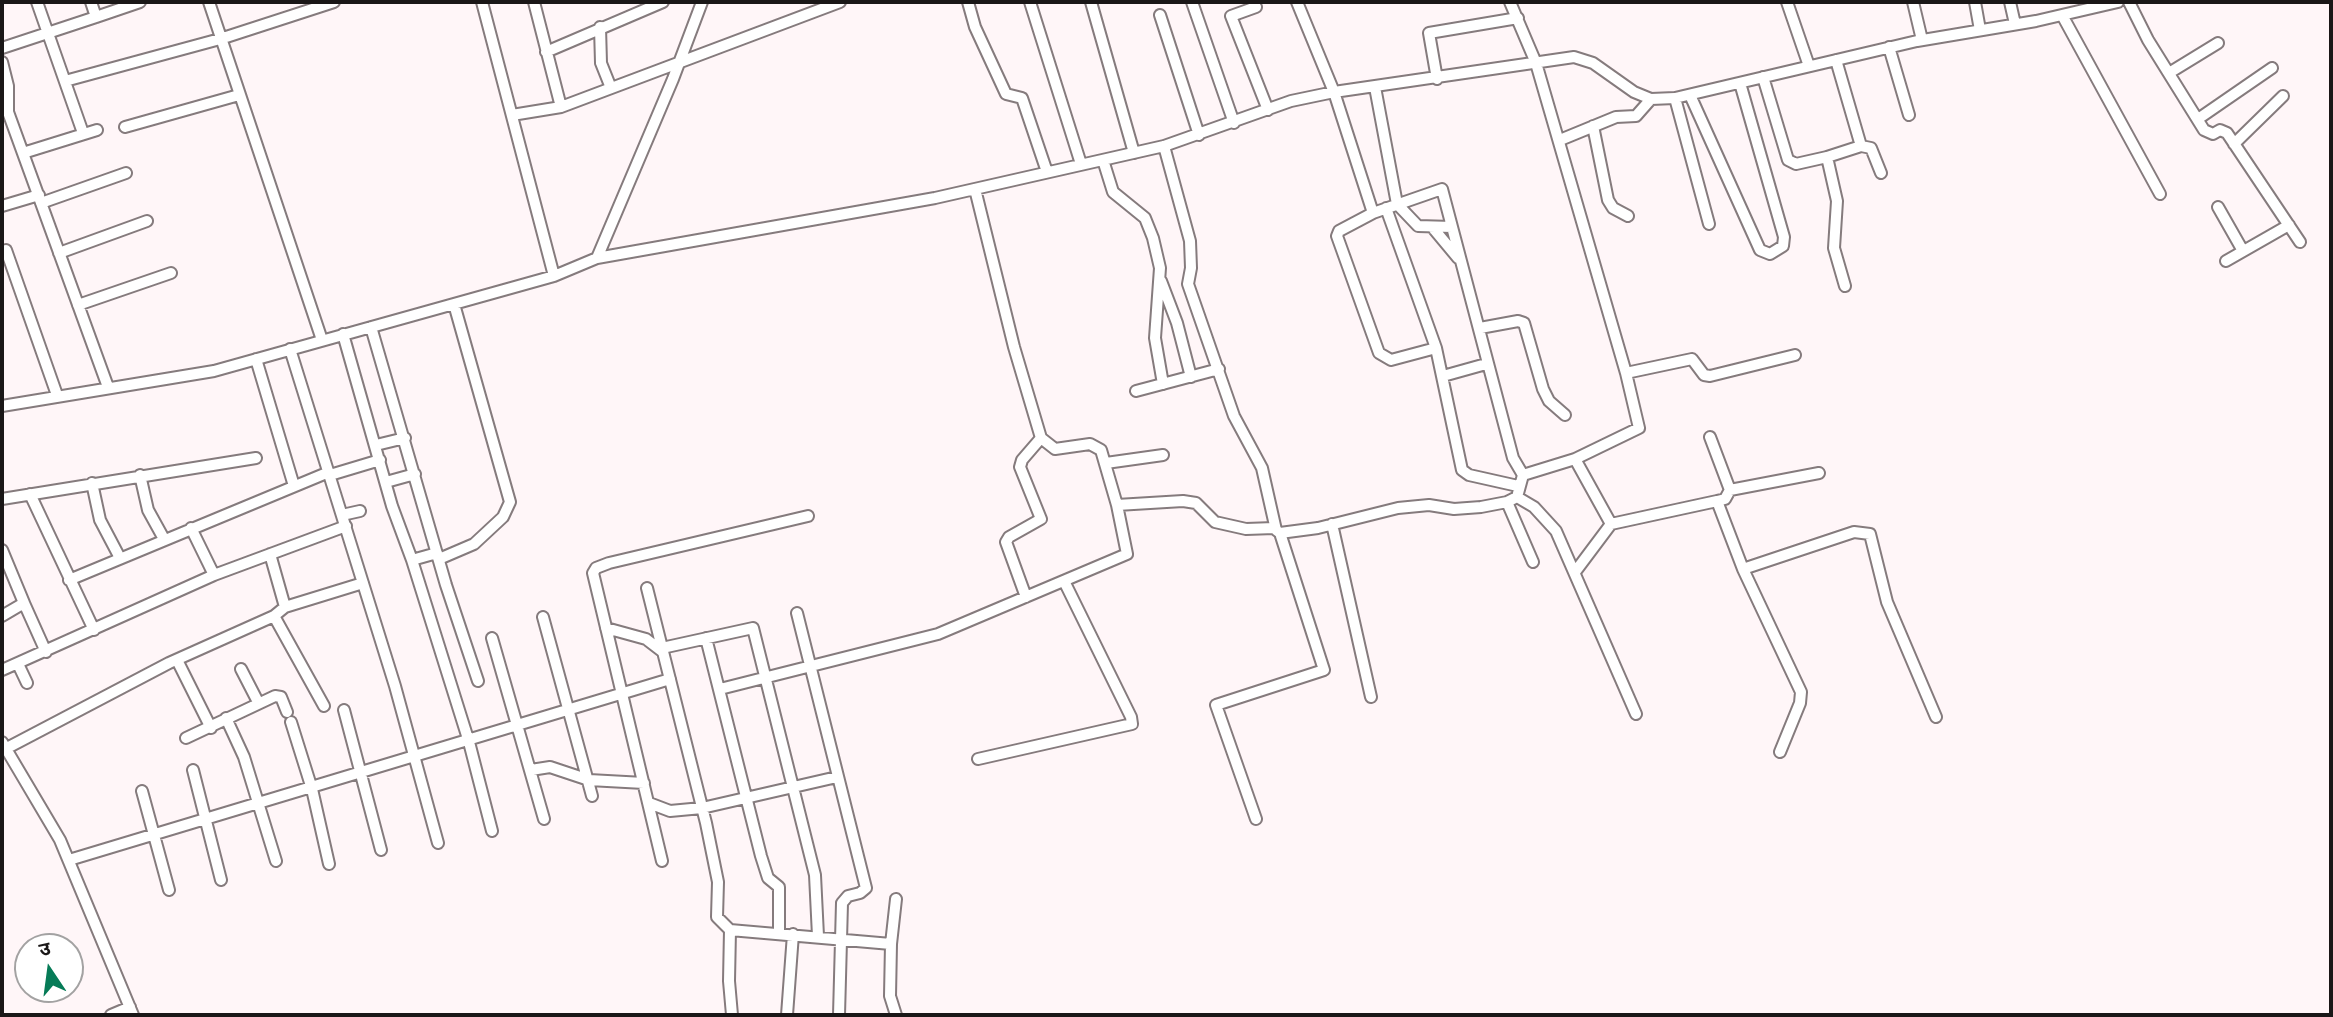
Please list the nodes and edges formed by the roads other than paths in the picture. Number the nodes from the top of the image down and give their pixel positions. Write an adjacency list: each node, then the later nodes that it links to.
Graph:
1 (37, 2): 32 (street)
2 (91, 2): 27 (street)
3 (140, 2): 27 (street)
4 (209, 2): 33 (street)
5 (334, 2): 23 (street)
6 (482, 2): 60 (street)
7 (534, 2): 38 (street)
8 (663, 2): 30 (street)
9 (702, 2): 42 (street)
10 (840, 2): 42 (street)
11 (968, 2): 78 (street)
12 (1030, 2): 77 (street)
13 (1091, 2): 74 (street)
14 (1192, 2): 63 (street)
15 (1297, 2): 52 (street)
16 (1510, 2): 28 (street)
17 (1787, 2): 43 (street)
18 (1913, 2): 34 (street)
19 (1975, 2): 31 (street)
20 (2010, 2): 29 (street)
21 (2118, 2): 26 (street)
22 (2129, 2): 45 (street)
23 (321, 3): 33 (street)
24 (1256, 7): 59 (street)
25 (1160, 15): 68 (street)
26 (2062, 15): 29 (street); 82 (street)
27 (96, 16): 32 (street)
28 (1518, 18): 41 (street); 47 (street)
29 (2015, 24): 31 (street)
30 (600, 27): 38 (street); 51 (street)
31 (1980, 30): 34 (street)
32 (48, 31): 37 (street); 48 (street)
33 (220, 39): 48 (street); 53 (street)
34 (1922, 40): 36 (street)
35 (2218, 43): 45 (street)
36 (1889, 47): 39 (street); 61 (street)
37 (2, 48)
38 (546, 52): 58 (street)
39 (1836, 60): 43 (street); 72 (street)
40 (2, 62): 73 (street)
41 (1536, 63): 47 (street); 57 (street); 69 (street)
42 (679, 64): 51 (street); 98 (street)
43 (1809, 66): 46 (street)
44 (2272, 68): 62 (street)
45 (2169, 74): 62 (street)
46 (1763, 77): 49 (street); 75 (street)
47 (1437, 79): 50 (street)
48 (65, 82): 67 (street)
49 (1740, 83): 54 (street); 54 (street)
50 (1375, 87): 52 (street); 85 (street)
51 (611, 88): 58 (street)
52 (1334, 92): 59 (street); 87 (street)
53 (239, 95): 65 (street); 110 (street)
54 (1690, 95): 56 (street)
55 (2283, 96): 70 (street)
56 (1675, 98): 57 (street); 90 (street)
57 (1651, 99): 64 (street)
58 (561, 107): 60 (street)
59 (1268, 110): 63 (street)
60 (512, 115): 102 (street)
61 (1909, 115)
62 (2198, 119): 70 (street)
63 (1234, 123): 68 (street)
64 (1593, 126): 69 (street); 88 (street)
65 (125, 127)
66 (97, 130): 67 (street)
67 (82, 133): 73 (street)
68 (1199, 135): 71 (street)
69 (1560, 140): 117 (street)
70 (2234, 144): 91 (street)
71 (1164, 146): 74 (street); 116 (street)
72 (1861, 146): 75 (street); 80 (street)
73 (23, 153): 83 (street)
74 (1134, 153): 76 (street)
75 (1827, 157): 104 (street)
76 (1103, 160): 77 (street); 103 (street)
77 (1081, 164): 78 (street)
78 (1047, 172): 81 (street)
79 (126, 173): 83 (street)
80 (1881, 173)
81 (975, 189): 98 (street); 127 (street)
82 (2160, 194)
83 (40, 199): 84 (street); 97 (street)
84 (2, 206)
85 (1392, 206): 87 (street); 92 (street); 93 (street); 111 (street)
86 (2218, 206): 96 (street)
87 (1373, 213): 111 (street)
88 (1628, 216)
89 (147, 221): 97 (street)
90 (1709, 224)
91 (2289, 225): 94 (street); 96 (street)
92 (1452, 227): 93 (street); 100 (street)
93 (1433, 228): 100 (street)
94 (2300, 242)
95 (6, 250): 123 (street)
96 (2243, 251): 99 (street)
97 (60, 253): 106 (street)
98 (597, 258): 102 (street)
99 (2226, 261)
100 (1462, 262): 108 (street)
101 (171, 273): 106 (street)
102 (554, 276): 105 (street)
103 (1160, 279): 119 (street); 120 (street)
104 (1845, 286)
105 (454, 304): 107 (street); 158 (street)
106 (78, 305): 121 (street)
107 (371, 327): 109 (street); 126 (street)
108 (1480, 328): 115 (street); 125 (street)
109 (343, 334): 110 (street); 129 (street)
110 (322, 340): 112 (street)
111 (1436, 348): 118 (street)
112 (290, 349): 114 (street); 136 (street)
113 (1796, 355): 117 (street)
114 (256, 359): 121 (street); 141 (street)
115 (1486, 364): 118 (street); 142 (street)
116 (1219, 369): 119 (street); 154 (street)
117 (1626, 373): 132 (street)
118 (1443, 376): 142 (street)
119 (1191, 377): 120 (street)
120 (1163, 384): 122 (street)
121 (108, 387): 123 (street)
122 (1136, 391)
123 (58, 396): 124 (street)
124 (3, 403)
125 (1565, 415)
126 (405, 438): 129 (street); 137 (street)
127 (1041, 438): 134 (street); 169 (street)
128 (1710, 438): 143 (street)
129 (376, 445): 133 (street)
130 (1163, 455): 134 (street)
131 (256, 458): 138 (street)
132 (1574, 459): 142 (street); 152 (street)
133 (380, 460): 136 (street); 139 (street)
134 (1106, 463): 147 (street)
135 (1819, 472): 143 (street)
136 (330, 474): 141 (street); 150 (street)
137 (415, 474): 139 (street); 158 (street)
138 (141, 475): 140 (street); 155 (street)
139 (386, 482): 160 (street)
140 (92, 483): 144 (street); 159 (street)
141 (294, 486): 153 (street)
142 (1516, 490): 151 (street); 161 (street); 163 (street)
143 (1730, 490): 146 (street)
144 (30, 494): 145 (street); 165 (street)
145 (2, 499)
146 (1717, 501): 152 (street); 162 (street)
147 (1117, 505): 154 (street); 166 (street)
148 (360, 511): 150 (street)
149 (808, 516): 176 (street)
150 (344, 521): 157 (street); 167 (street)
151 (1332, 524): 154 (street); 193 (street)
152 (1611, 524): 163 (street)
153 (191, 528): 155 (street); 164 (street)
154 (1277, 531): 224 (street)
155 (164, 539): 159 (street)
156 (2, 550): 170 (street)
157 (270, 554): 164 (street); 171 (street)
158 (438, 556): 160 (street); 189 (street)
159 (120, 558): 165 (street)
160 (412, 560): 204 (street)
161 (1533, 562)
162 (1742, 569): 199 (street); 206 (street)
163 (1575, 572): 198 (street)
164 (214, 575): 177 (street)
165 (69, 580): 177 (street)
166 (1063, 581): 169 (street); 208 (street)
167 (363, 583): 171 (street); 207 (street)
168 (647, 587): 180 (street)
169 (1027, 597): 185 (street)
170 (24, 603): 173 (street); 181 (street)
171 (285, 607): 174 (street)
172 (797, 613): 185 (street)
173 (2, 616)
174 (274, 616): 182 (street); 195 (street)
175 (543, 617): 197 (street)
176 (606, 628): 180 (street); 192 (street)
177 (94, 630): 181 (street)
178 (492, 638): 201 (street)
179 (706, 638): 180 (street); 188 (street); 191 (street)
180 (663, 650): 187 (street)
181 (46, 652): 183 (street)
182 (177, 660): 202 (street); 205 (street)
183 (18, 664): 186 (street); 190 (street)
184 (241, 668): 194 (street)
185 (811, 668): 188 (street); 212 (street)
186 (2, 670)
187 (670, 679): 192 (street); 222 (street)
188 (766, 679): 191 (street); 215 (street)
189 (478, 681)
190 (27, 683)
191 (720, 689): 219 (street)
192 (624, 694): 197 (street); 214 (street)
193 (1371, 697)
194 (258, 702): 200 (street); 216 (street)
195 (324, 706)
196 (344, 710): 211 (street)
197 (570, 711): 201 (street); 213 (street)
198 (1636, 714)
199 (1936, 717)
200 (226, 718): 202 (street); 221 (street)
201 (519, 727): 204 (street); 210 (street)
202 (211, 728): 203 (street)
203 (186, 738)
204 (468, 742): 207 (street); 226 (street)
205 (4, 745): 230 (street)
206 (1780, 752)
207 (414, 758): 211 (street); 228 (street)
208 (978, 759)
209 (193, 770): 225 (street)
210 (531, 770): 213 (street); 223 (street)
211 (362, 774): 216 (street); 229 (street)
212 (837, 777): 215 (street); 241 (street)
213 (589, 780): 214 (street); 218 (street)
214 (644, 783): 220 (street)
215 (793, 787): 219 (street); 240 (street)
216 (312, 789): 221 (street); 233 (street)
217 (142, 791): 227 (street)
218 (592, 796)
219 (748, 797): 222 (street); 238 (street)
220 (649, 803): 222 (street); 232 (street)
221 (258, 805): 225 (street); 231 (street)
222 (702, 808): 237 (street)
223 (544, 819)
224 (1256, 819)
225 (206, 820): 227 (street); 234 (street)
226 (492, 831)
227 (154, 835): 230 (street); 235 (street)
228 (438, 843)
229 (381, 850)
230 (69, 860): 243 (street)
231 (276, 861)
232 (662, 861)
233 (329, 864)
234 (221, 880)
235 (169, 890)
236 (896, 899): 242 (street)
237 (730, 930): 238 (street); 245 (street)
238 (779, 933): 239 (street)
239 (793, 934): 240 (street); 246 (street)
240 (818, 936): 241 (street)
241 (842, 938): 242 (street); 247 (street)
242 (891, 944): 248 (street)
243 (132, 1011): 244 (street)
244 (111, 1015)
245 (732, 1015)
246 (787, 1015)
247 (839, 1015)
248 (895, 1015)

